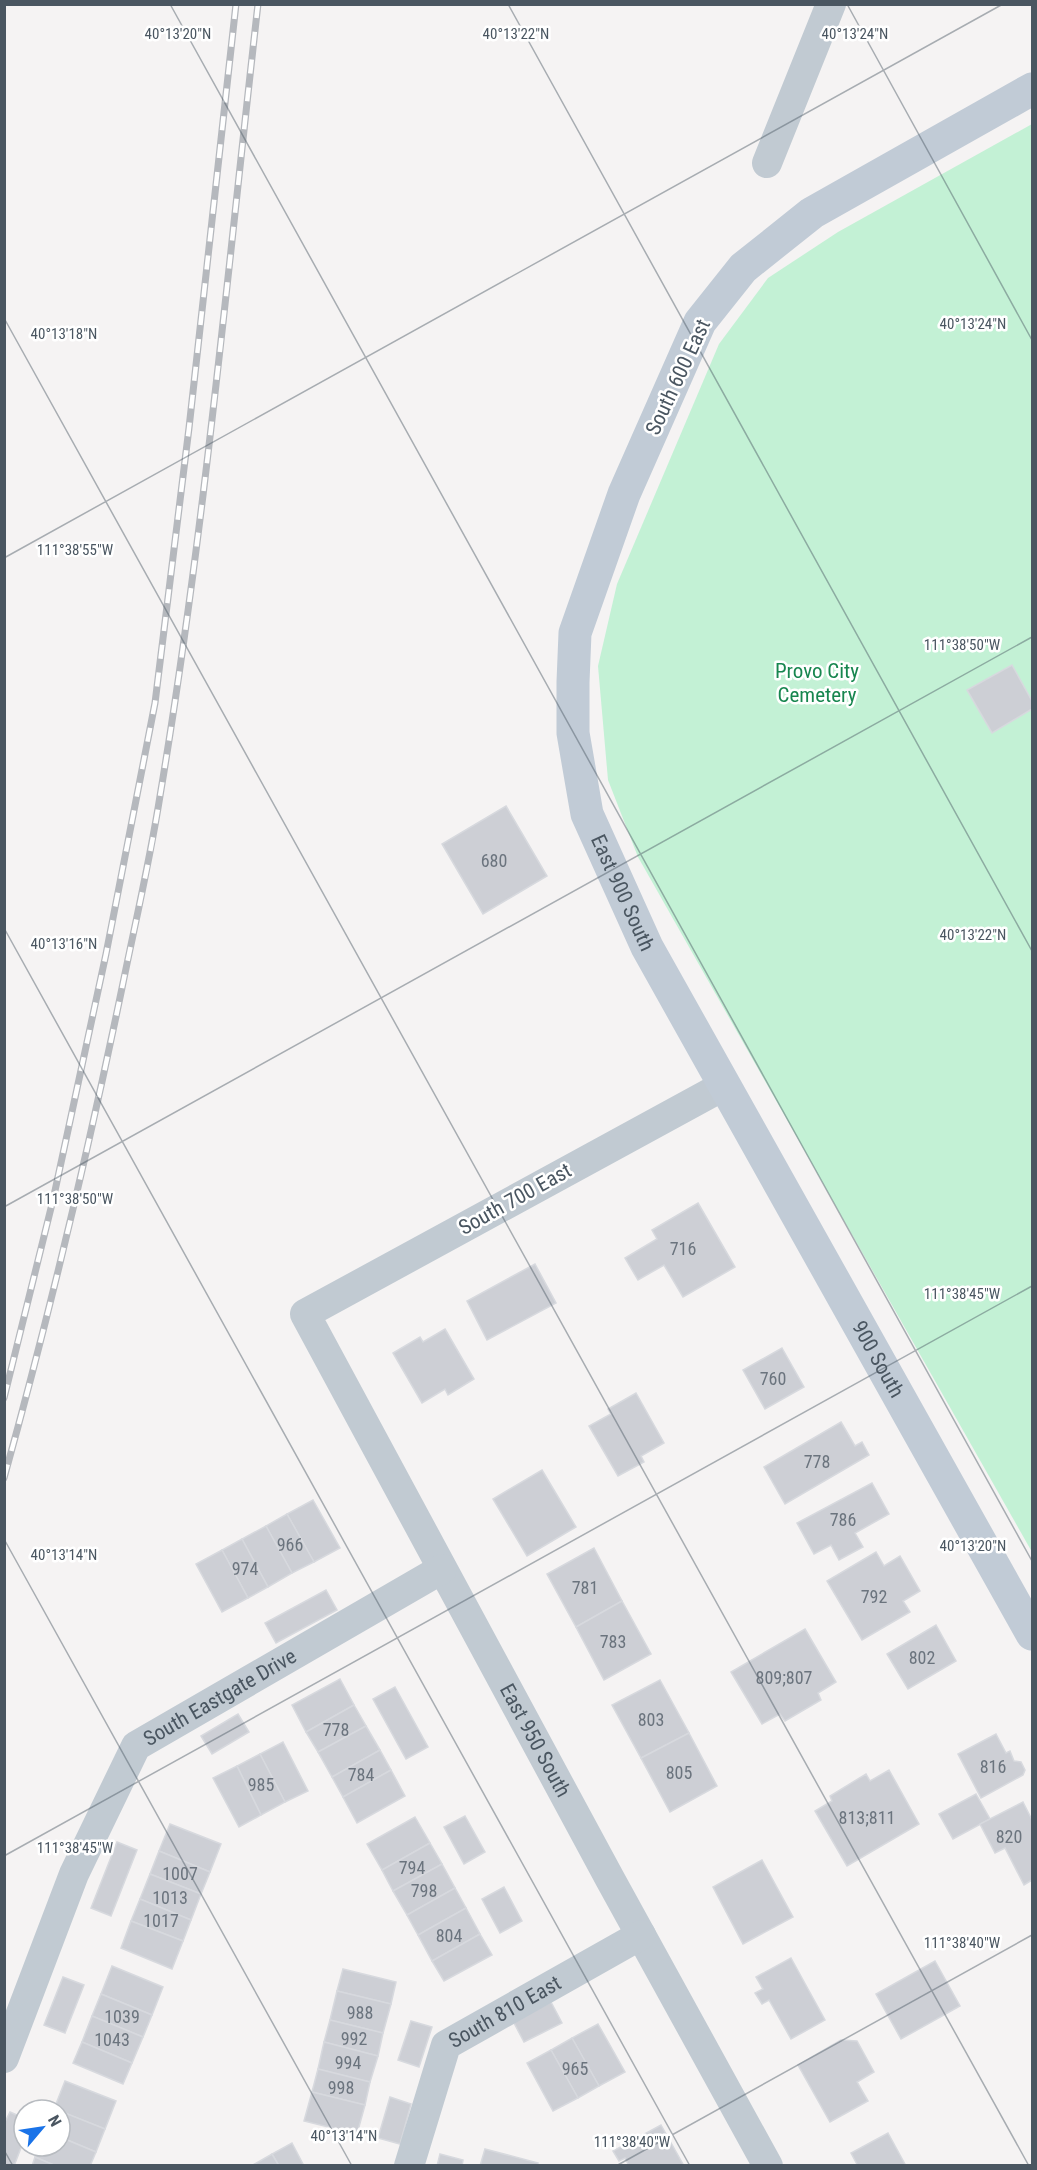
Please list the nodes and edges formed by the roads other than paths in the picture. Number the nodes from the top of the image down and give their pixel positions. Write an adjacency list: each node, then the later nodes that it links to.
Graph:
1 (831, 4): 3 (street)
2 (1032, 89): 4 (street, South 600 East)
3 (767, 163)
4 (573, 682): 5 (street, East 900 South)
5 (725, 1085): 6 (street, South 700 East); 8 (street, 900 South)
6 (305, 1314): 7 (street, East 950 South)
7 (442, 1569): 9 (street, East 950 South); 10 (street, South Eastgate Drive)
8 (1032, 1634)
9 (641, 1935): 11 (street, South 810 East); 12 (street, East 950 South)
10 (4, 2058)
11 (409, 2166)
12 (768, 2166)

